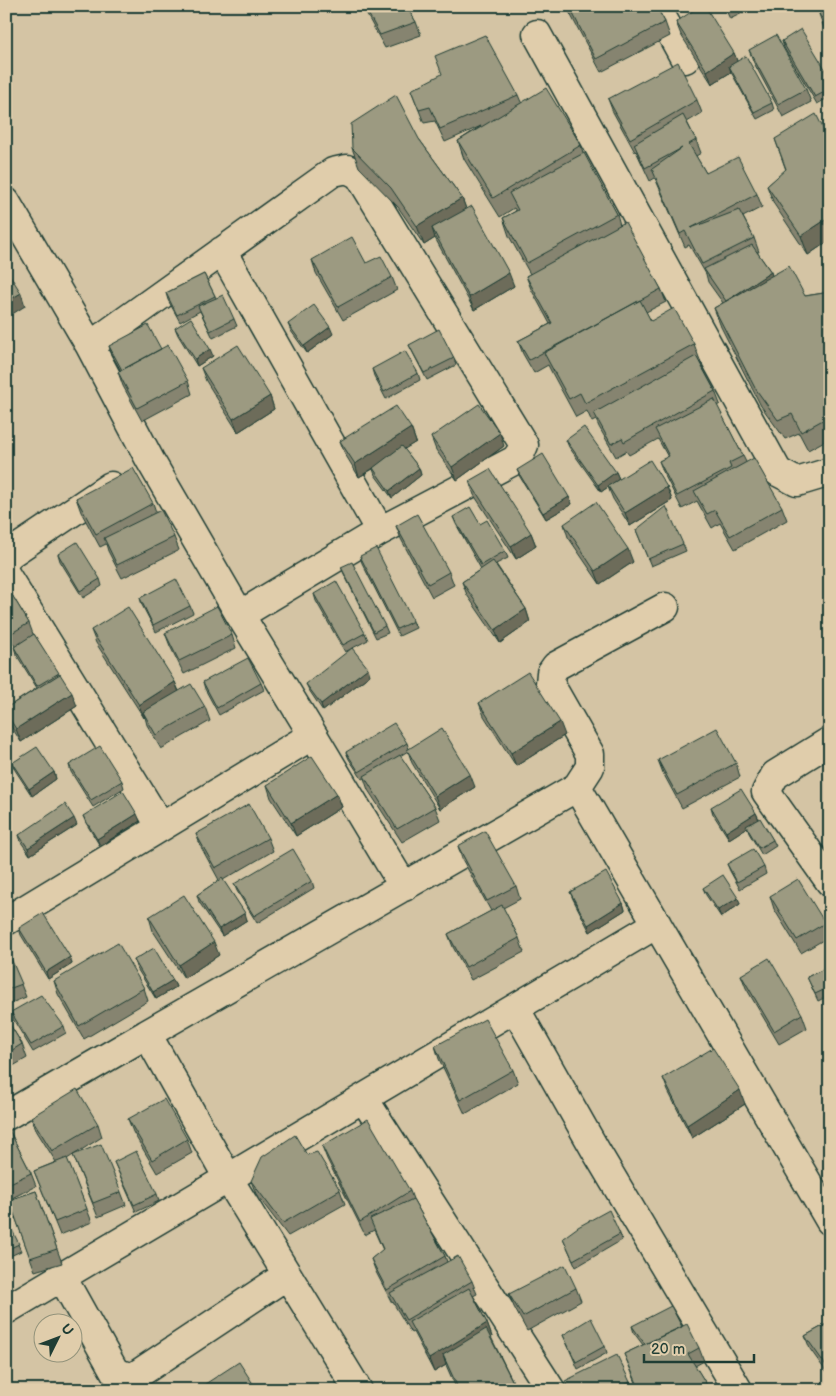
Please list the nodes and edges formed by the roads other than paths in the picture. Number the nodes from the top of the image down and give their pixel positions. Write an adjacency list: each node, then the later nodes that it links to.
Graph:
1 (656, 6): 3 (street)
2 (537, 34): 8 (street)
3 (685, 59)
4 (6, 202): 6 (street)
5 (222, 251): 6 (street); 9 (street); 9 (street)
6 (90, 346): 7 (street)
7 (150, 460): 10 (street); 13 (street)
8 (830, 472)
9 (380, 531): 13 (street)
10 (6, 560)
11 (6, 575): 17 (street)
12 (665, 607): 16 (street)
13 (240, 615): 14 (street)
14 (313, 736): 17 (street); 19 (street)
15 (830, 741): 18 (street)
16 (577, 787): 19 (street); 21 (street)
17 (162, 827): 20 (street)
18 (830, 882)
19 (404, 886): 23 (street)
20 (6, 921)
21 (657, 924): 22 (street); 27 (street)
22 (515, 1008): 24 (street); 33 (street)
23 (147, 1034): 25 (street); 26 (street)
24 (364, 1099): 26 (street); 32 (street)
25 (6, 1116)
26 (228, 1178): 28 (street); 29 (street)
27 (830, 1221)
28 (287, 1275): 29 (street); 31 (street)
29 (62, 1277): 30 (street)
30 (6, 1310)
31 (358, 1390)
32 (551, 1390)
33 (738, 1390)

